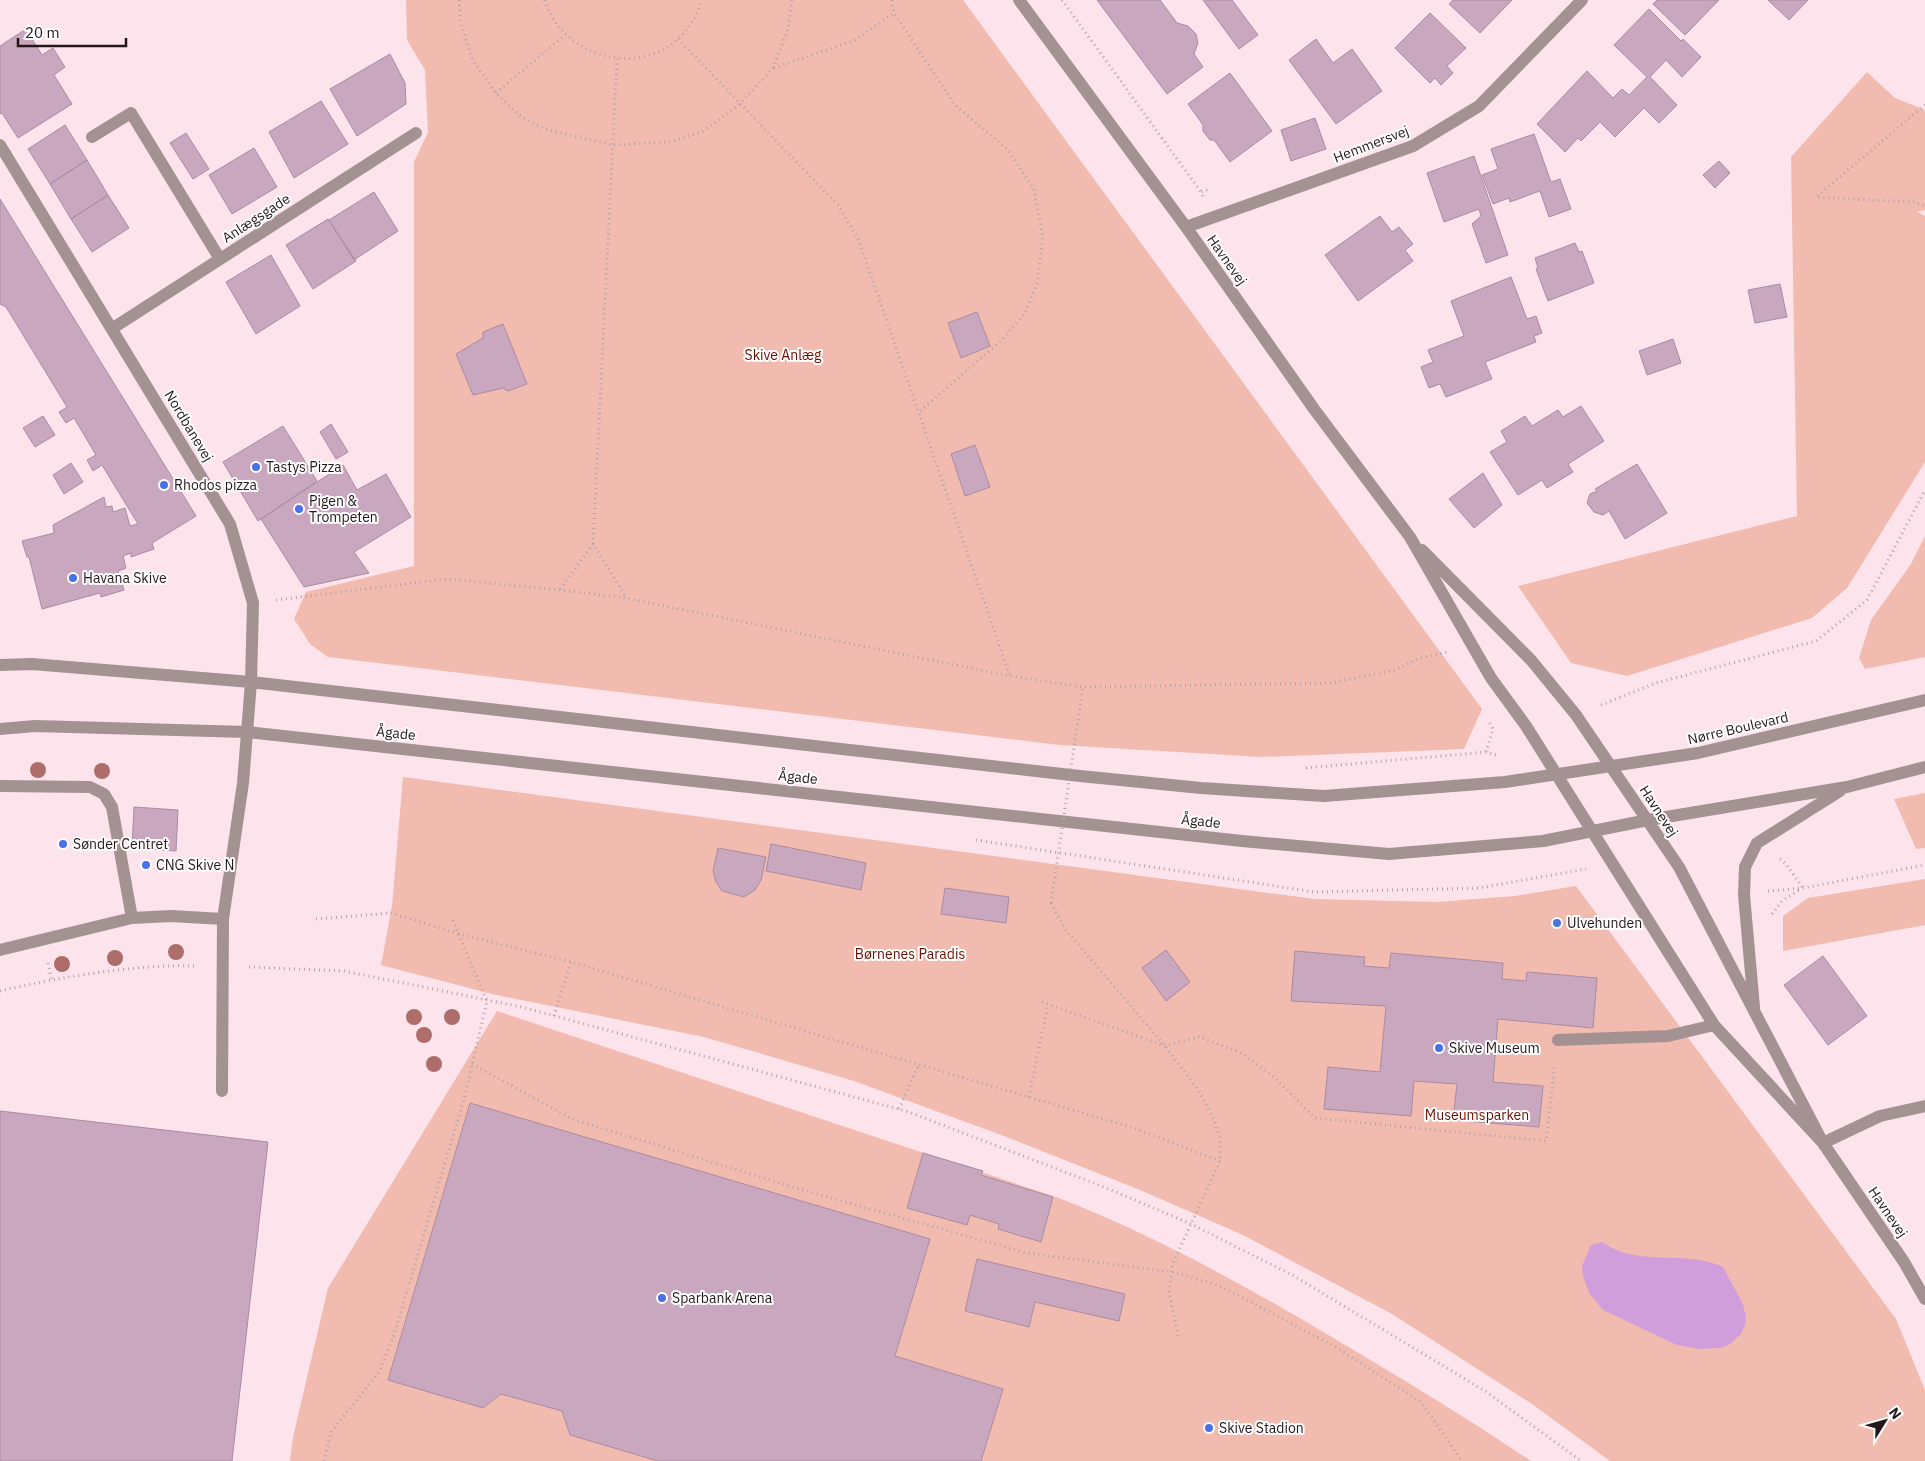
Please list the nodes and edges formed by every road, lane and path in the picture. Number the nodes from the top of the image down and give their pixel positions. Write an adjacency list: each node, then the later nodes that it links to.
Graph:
1 (459, 0): 14 (path)
2 (545, 0): 10 (path)
3 (702, 0): 11 (path)
4 (792, 0): 13 (path)
5 (892, 0): 9 (path)
6 (1019, 0): 25 (street, Havnevej)
7 (1062, 0): 22 (path)
8 (1582, 0): 24 (street, Hemmersvej)
9 (894, 13): 13 (path); 28 (path)
10 (565, 35): 12 (path); 14 (path)
11 (678, 39): 12 (path); 15 (path)
12 (617, 59): 20 (path)
13 (773, 68): 15 (path)
14 (496, 93): 20 (path)
15 (740, 104): 20 (path); 28 (path)
16 (1925, 105): 23 (path)
17 (416, 133): 26 (street, Anlægsgade)
18 (92, 137): 26 (street)
19 (0, 144): 27 (street, Nordbanevej)
20 (613, 145): 31 (path)
21 (1219, 187): 22 (path)
22 (1200, 192): 24 (path)
23 (1925, 206)
24 (1218, 216): 25 (street, Hemmersvej)
25 (1186, 227): 30 (street, Havnevej)
26 (220, 259): 27 (street, Anlægsgade)
27 (113, 328): 34 (street, Nordbanevej)
28 (919, 412): 37 (path)
29 (1925, 490): 41 (path)
30 (1410, 537): 41 (street, Havnevej); 48 (street, Havnevej)
31 (593, 544): 32 (path); 33 (path)
32 (560, 590): 33 (path); 34 (path)
33 (626, 598): 37 (path)
34 (254, 603): 38 (street, Nordbanevej)
35 (1446, 652): 39 (path)
36 (0, 665): 38 (street)
37 (1010, 676): 39 (path)
38 (252, 682): 44 (street, Nordbanevej); 48 (street)
39 (1083, 687): 71 (path, bridge)
40 (1925, 700): 46 (street, Nørre Boulevard)
41 (1576, 715): 46 (street, Havnevej)
42 (0, 729): 44 (street, Ågade)
43 (1493, 729): 45 (path)
44 (247, 732): 52 (street, Ågade); 56 (street, Nordbanevej)
45 (1486, 752)
46 (1612, 766): 48 (street, Nørre Boulevard); 51 (street, Havnevej)
47 (1925, 767): 50 (street)
48 (1556, 775): 52 (street, Havnevej)
49 (0, 786): 55 (street)
50 (1846, 787): 51 (street); 68 (street)
51 (1648, 820): 52 (street); 68 (street, Havnevej)
52 (1592, 832): 69 (street, Havnevej)
53 (1925, 865): 54 (path)
54 (1803, 888)
55 (132, 918): 56 (street); 60 (street)
56 (223, 919): 62 (street, Nordbanevej)
57 (316, 919): 59 (path)
58 (452, 919): 59 (path)
59 (456, 932): 61 (path); 64 (path)
60 (0, 950)
61 (571, 962): 67 (path); 73 (path)
62 (223, 966): 63 (path); 64 (path); 74 (street, Nordbanevej)
63 (0, 991)
64 (487, 1001): 67 (path); 72 (path)
65 (1042, 1002): 66 (path)
66 (1048, 1004): 71 (path); 75 (path)
67 (554, 1016): 77 (path)
68 (1755, 1016): 78 (street, Havnevej)
69 (1714, 1025): 70 (street); 78 (street, Havnevej)
70 (1558, 1040): 71 (path)
71 (1165, 1046): 79 (path)
72 (472, 1064): 81 (path); 84 (path)
73 (918, 1064): 75 (path); 77 (path)
74 (222, 1091)
75 (1029, 1097): 79 (path)
76 (1925, 1106): 78 (street)
77 (899, 1109): 80 (path)
78 (1823, 1143): 82 (street, Havnevej)
79 (1220, 1160): 80 (path)
80 (1191, 1224): 81 (path); 86 (path)
81 (1172, 1272): 83 (path); 85 (path)
82 (1925, 1299)
83 (1178, 1336)
84 (324, 1461)
85 (1462, 1461)
86 (1582, 1461)

